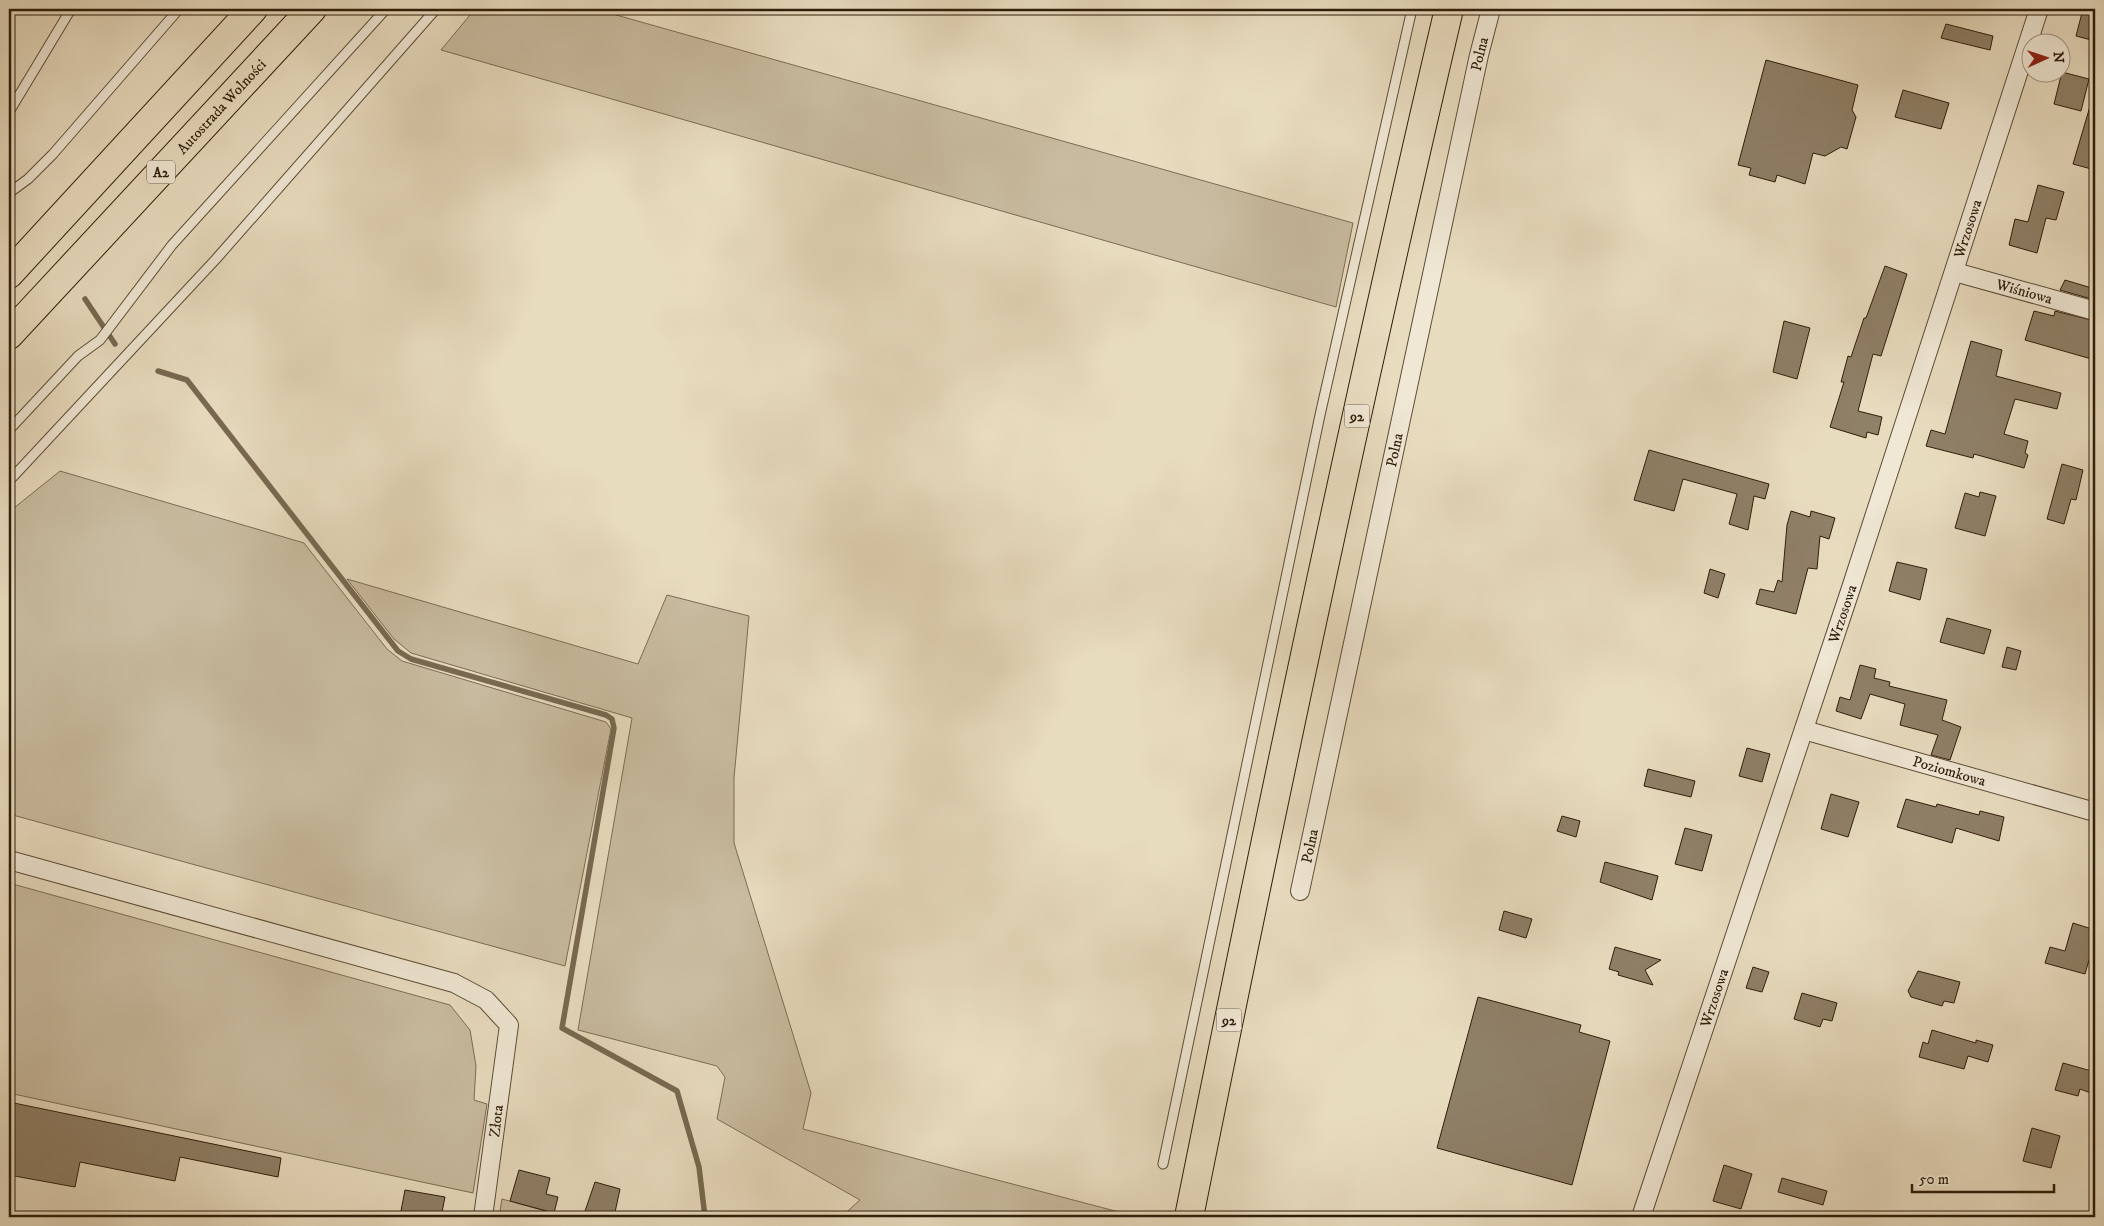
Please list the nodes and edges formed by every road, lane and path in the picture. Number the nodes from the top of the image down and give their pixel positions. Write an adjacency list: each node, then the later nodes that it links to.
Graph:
1 (71, 9): 11 (lane)
2 (179, 9): 12 (lane)
3 (253, 9): 14 (main road)
4 (312, 9): 16 (main road, Autostrada Wolności / A2)
5 (386, 9): 17 (lane)
6 (436, 9): 18 (lane)
7 (1412, 9): 23 (lane)
8 (1449, 9): 25 (main road, 92)
9 (1491, 9): 22 (street, Polna)
10 (2039, 9): 13 (street, Wrzosowa)
11 (9, 112)
12 (9, 193)
13 (1954, 272): 15 (street, Wiśniowa); 19 (street, Wrzosowa)
14 (9, 274)
15 (2095, 311)
16 (9, 335)
17 (9, 430)
18 (9, 482)
19 (1804, 730): 20 (street, Poziomkowa); 26 (street, Wrzosowa)
20 (2095, 812)
21 (9, 860): 24 (street, Złota)
22 (1300, 891)
23 (1163, 1164)
24 (483, 1217)
25 (1189, 1217)
26 (1641, 1217)

